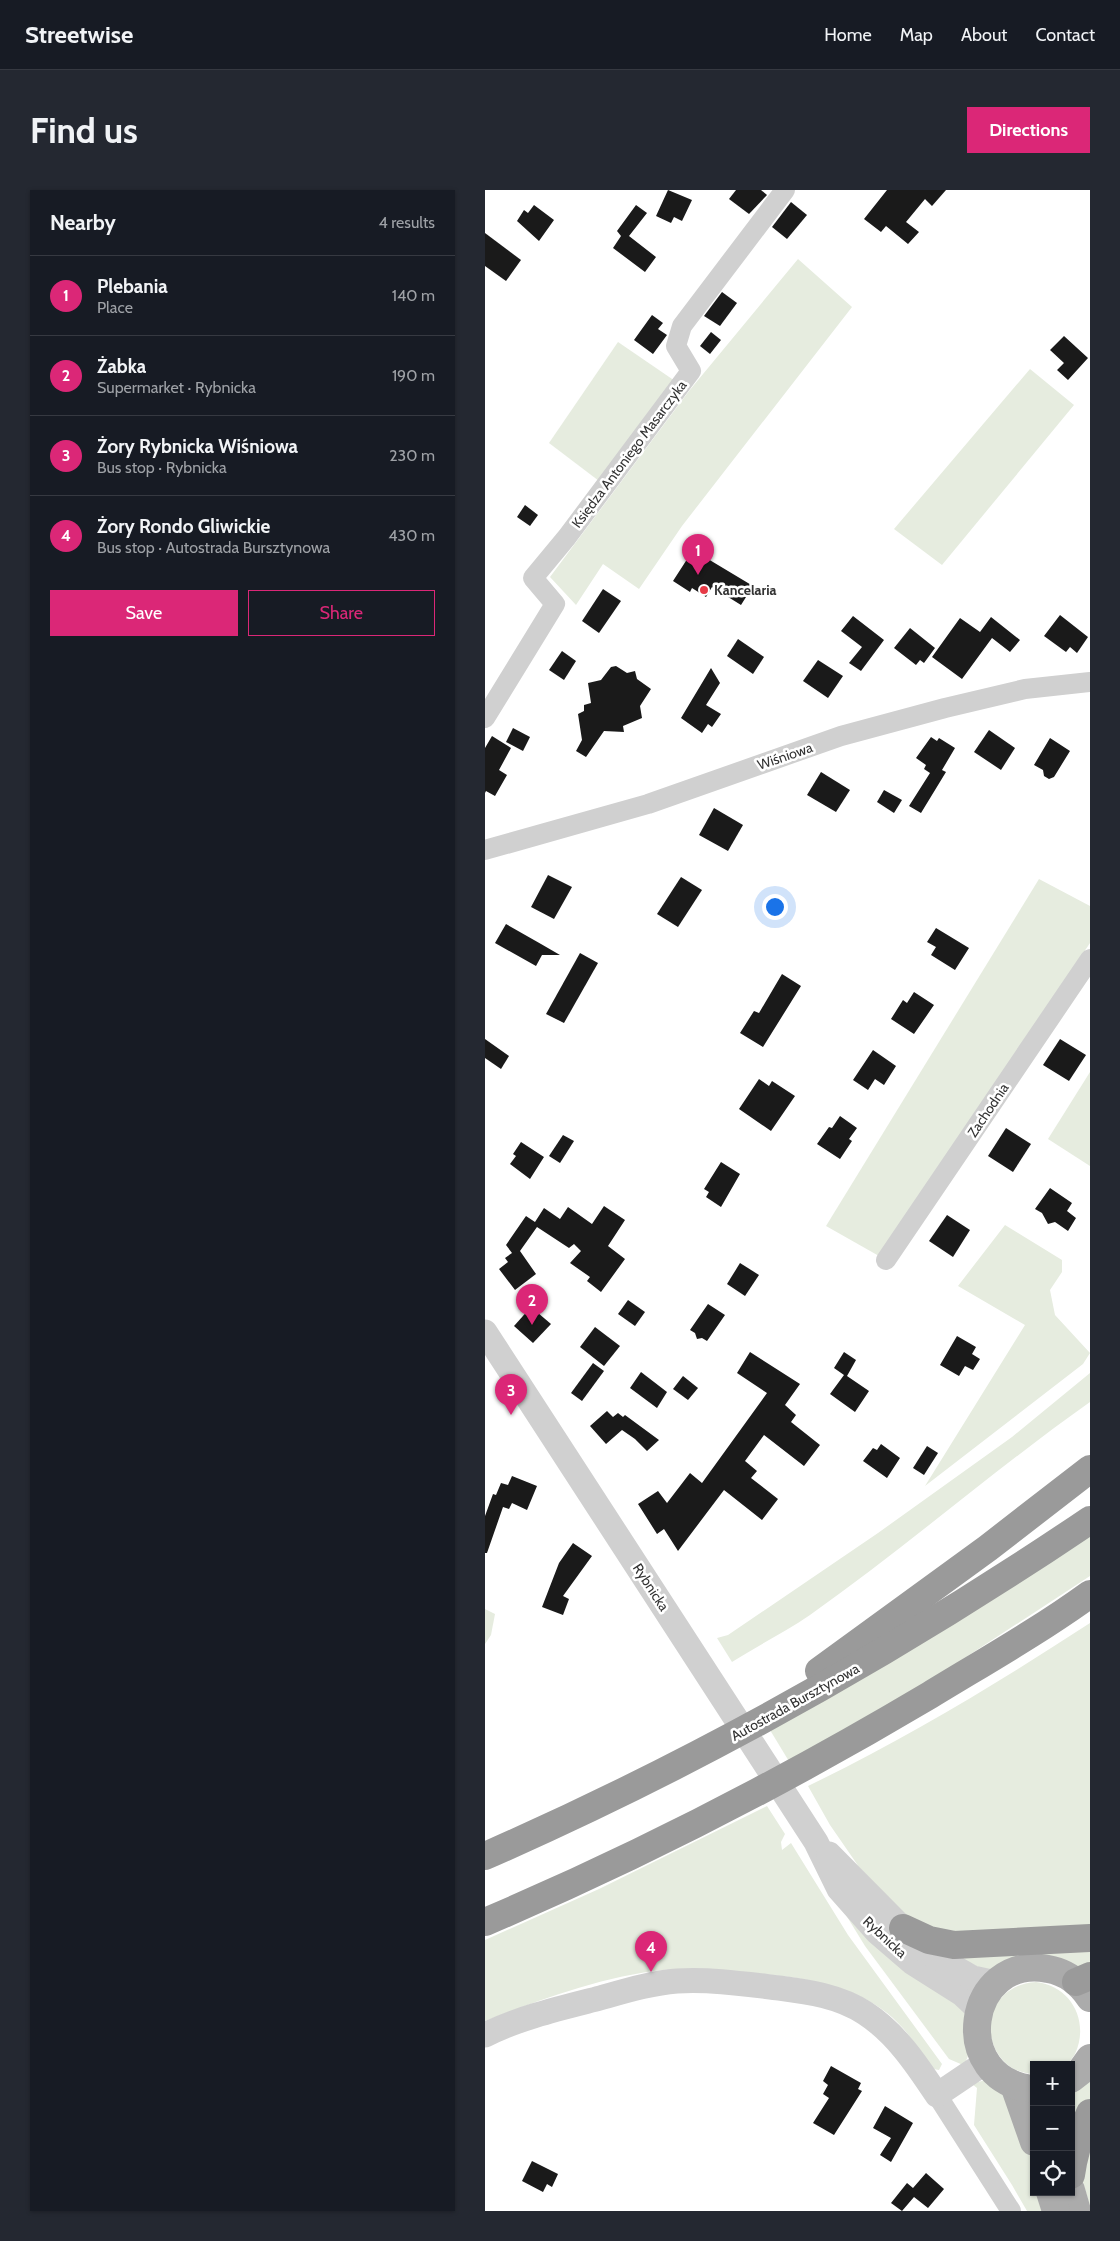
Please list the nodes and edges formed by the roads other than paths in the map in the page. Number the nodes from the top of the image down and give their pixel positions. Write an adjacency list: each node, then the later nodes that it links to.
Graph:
1 (785, 190): 3 (street, Księdza Antoniego Masarczyka)
2 (1090, 682): 4 (street, Wiśniowa)
3 (485, 718)
4 (485, 850)
5 (1090, 959): 6 (street, Zachodnia)
6 (887, 1260)
7 (485, 1332): 12 (street, Rybnicka)
8 (1090, 1469): 11 (highway)
9 (1090, 1520): 11 (highway, Autostrada Bursztynowa)
10 (1089, 1595): 14 (highway)
11 (721, 1743): 13 (highway, Autostrada Bursztynowa)
12 (813, 1838): 15 (street, Rybnicka); 19 (street, Rybnicka)
13 (485, 1856)
14 (485, 1922)
15 (903, 1928): 16 (highway); 17 (street, Rybnicka)
16 (1090, 1938)
17 (996, 1983): 18 (main road); 19 (main road)
18 (1085, 1985)
19 (979, 2010): 22 (main road)
20 (485, 2035): 25 (street)
21 (1090, 2058): 23 (main road)
22 (986, 2062): 24 (main road); 25 (street)
23 (1075, 2076)
24 (1024, 2087): 27 (main road)
25 (937, 2095): 31 (street)
26 (1090, 2113): 28 (highway)
27 (1030, 2120)
28 (1075, 2151)
29 (1052, 2196): 32 (main road)
30 (1073, 2196): 33 (main road)
31 (1011, 2211)
32 (1056, 2211)
33 (1077, 2211)

